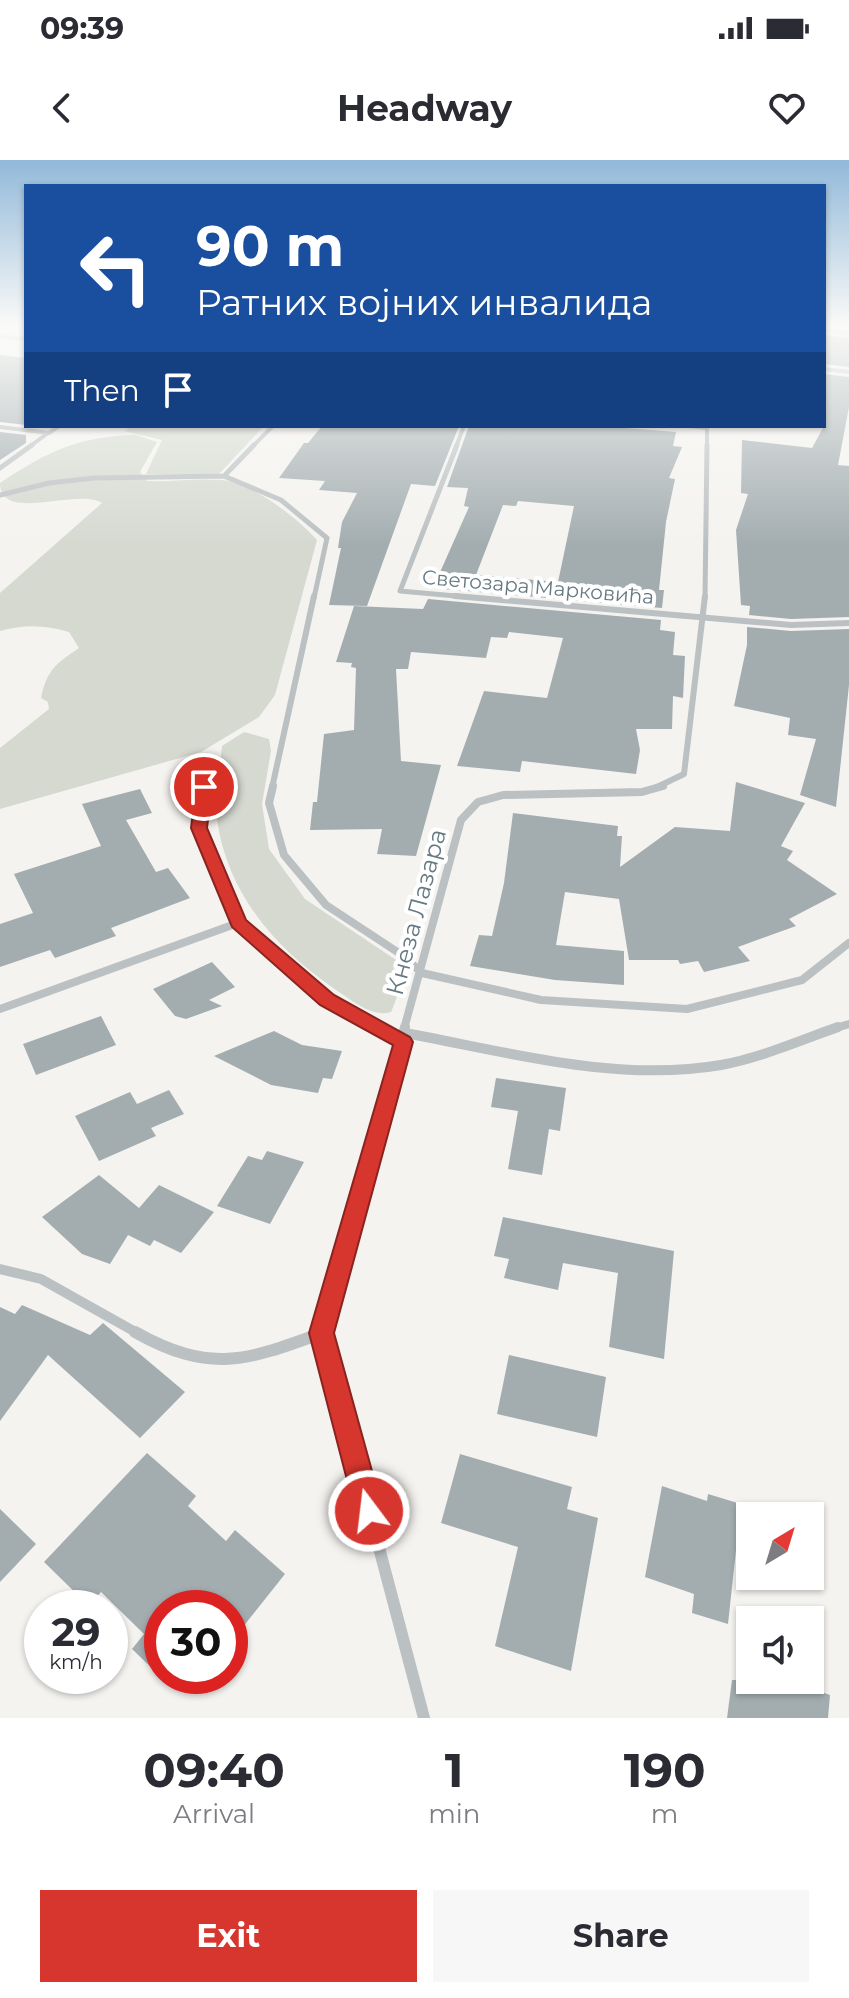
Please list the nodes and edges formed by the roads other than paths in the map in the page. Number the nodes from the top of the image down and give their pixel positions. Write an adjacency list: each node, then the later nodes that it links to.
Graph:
1 (0, 427): 6 (street)
2 (56, 428): 6 (street)
3 (271, 428): 8 (street)
4 (463, 428): 10 (street, Светозара Марковића)
5 (707, 428): 10 (street, Кнеза Лазара)
6 (49, 433): 7 (street)
7 (0, 468)
8 (224, 476): 9 (street); 15 (street)
9 (0, 495)
10 (705, 617): 11 (street); 15 (street, Кнеза Лазара)
11 (849, 623)
12 (204, 787): 13 (street)
13 (238, 923): 16 (street); 18 (street)
14 (849, 943): 15 (street)
15 (422, 973): 18 (street, Кнеза Лазара)
16 (0, 1009)
17 (849, 1024): 18 (street)
18 (404, 1038): 20 (street, Кнеза Лазара)
19 (0, 1269): 20 (street)
20 (322, 1333): 21 (street)
21 (424, 1718)

